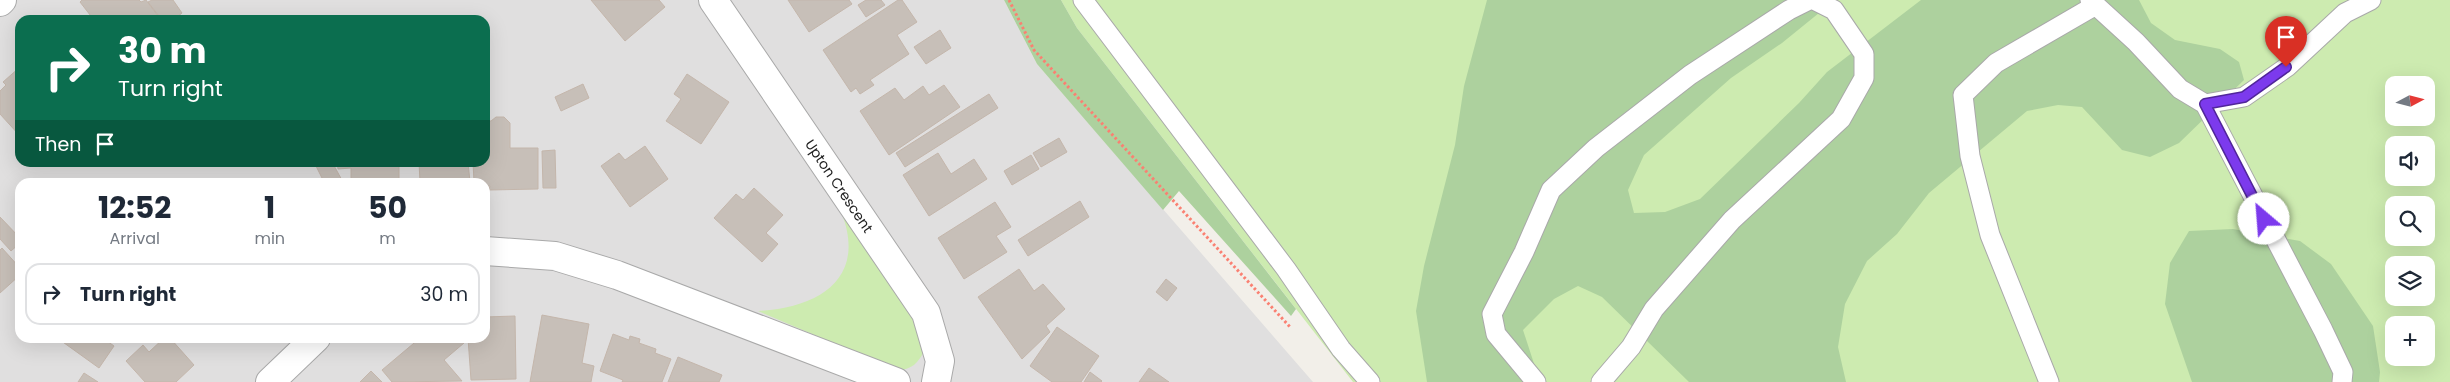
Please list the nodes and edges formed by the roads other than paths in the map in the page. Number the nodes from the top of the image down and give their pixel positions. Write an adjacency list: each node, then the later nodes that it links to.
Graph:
1 (713, 0): 12 (street, Upton Crescent)
2 (1083, 0): 13 (lane)
3 (1809, 0): 14 (lane)
4 (1815, 0): 15 (lane)
5 (2371, 0): 7 (lane)
6 (2093, 2): 7 (lane); 16 (lane)
7 (2205, 104): 17 (lane)
8 (490, 251): 11 (street)
9 (311, 343): 10 (street)
10 (270, 382)
11 (896, 382)
12 (936, 382)
13 (1370, 382)
14 (1536, 382)
15 (1601, 382)
16 (2049, 382)
17 (2342, 382)

